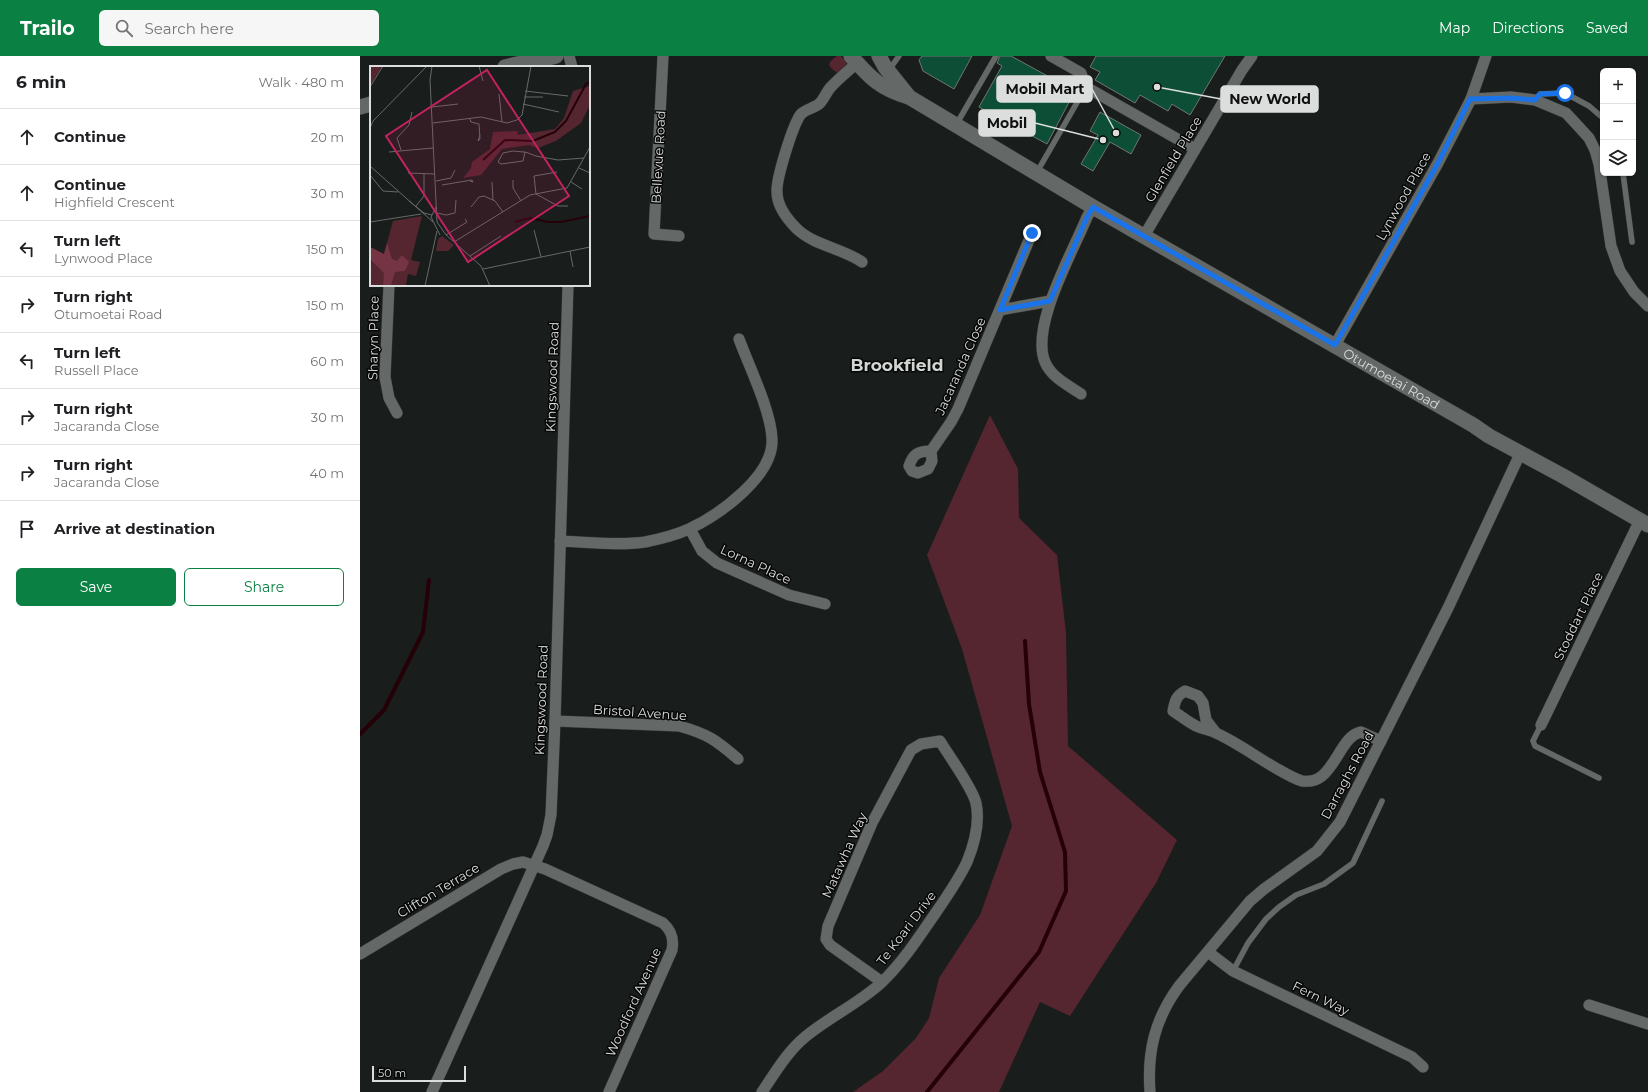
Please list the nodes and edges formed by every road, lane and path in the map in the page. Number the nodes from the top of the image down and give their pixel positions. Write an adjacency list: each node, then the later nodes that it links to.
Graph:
1 (556, 56): 11 (main road)
2 (569, 56): 12 (street)
3 (663, 56): 27 (street, Bellevue Road)
4 (880, 56): 13 (main road, Otumoetai Road)
5 (899, 56): 13 (lane)
6 (996, 56): 21 (lane)
7 (1051, 56): 14 (street)
8 (1252, 56): 22 (street, Glenfield Place)
9 (1486, 56): 16 (street, Lynwood Place)
10 (854, 60): 15 (main road, Otumoetai Road); 30 (street)
11 (509, 66)
12 (572, 66)
13 (889, 71): 15 (main road, Otumoetai Road)
14 (1086, 87): 22 (street); 23 (lane)
15 (909, 97): 21 (main road, Otumoetai Road)
16 (1470, 99): 17 (street); 37 (street, Lynwood Place)
17 (1535, 100): 20 (lane); 34 (street)
18 (370, 104): 19 (main road)
19 (360, 107)
20 (1600, 115)
21 (956, 125): 23 (main road, Otumoetai Road)
22 (1195, 149): 28 (street, Glenfield Place)
23 (1036, 173): 25 (main road, Otumoetai Road)
24 (1623, 176): 29 (lane)
25 (1093, 207): 28 (main road, Otumoetai Road); 33 (street)
26 (1032, 233): 35 (street, Jacaranda Close)
27 (679, 236)
28 (1144, 236): 37 (main road, Otumoetai Road)
29 (1632, 242)
30 (862, 262)
31 (389, 286): 39 (street, Sharyn Place)
32 (568, 286): 44 (street, Kingswood Road)
33 (1050, 301): 35 (street, Jacaranda Close); 38 (street)
34 (1648, 306)
35 (1000, 310): 40 (street, Jacaranda Close)
36 (739, 339): 43 (street)
37 (1335, 345): 41 (main road, Otumoetai Road)
38 (1081, 394)
39 (397, 413)
40 (930, 452)
41 (1520, 454): 42 (main road, Otumoetai Road); 50 (street, Darraghs Road)
42 (1644, 522): 47 (street, Stoddart Place)
43 (690, 529): 44 (street); 45 (street, Lorna Place)
44 (560, 541): 46 (street, Kingswood Road)
45 (825, 604)
46 (555, 721): 51 (street, Bristol Avenue); 54 (street, Kingswood Road)
47 (1541, 725): 52 (lane)
48 (1216, 733): 50 (street)
49 (940, 741): 58 (street, Te Koari Drive); 58 (street, Matawha Way)
50 (1381, 741): 55 (street, Darraghs Road)
51 (738, 759)
52 (1599, 778)
53 (1382, 801): 57 (lane)
54 (534, 865): 56 (street, Clifton Terrace); 62 (street, Kingswood Road); 63 (street, Woodford Avenue)
55 (1208, 952): 57 (street, Fern Way); 65 (street, Darraghs Road)
56 (360, 954)
57 (1233, 971): 61 (street, Fern Way)
58 (882, 982): 64 (street, Te Koari Drive)
59 (1589, 1005): 60 (street)
60 (1648, 1024)
61 (1424, 1067)
62 (432, 1092)
63 (609, 1092)
64 (762, 1092)
65 (1150, 1092)

